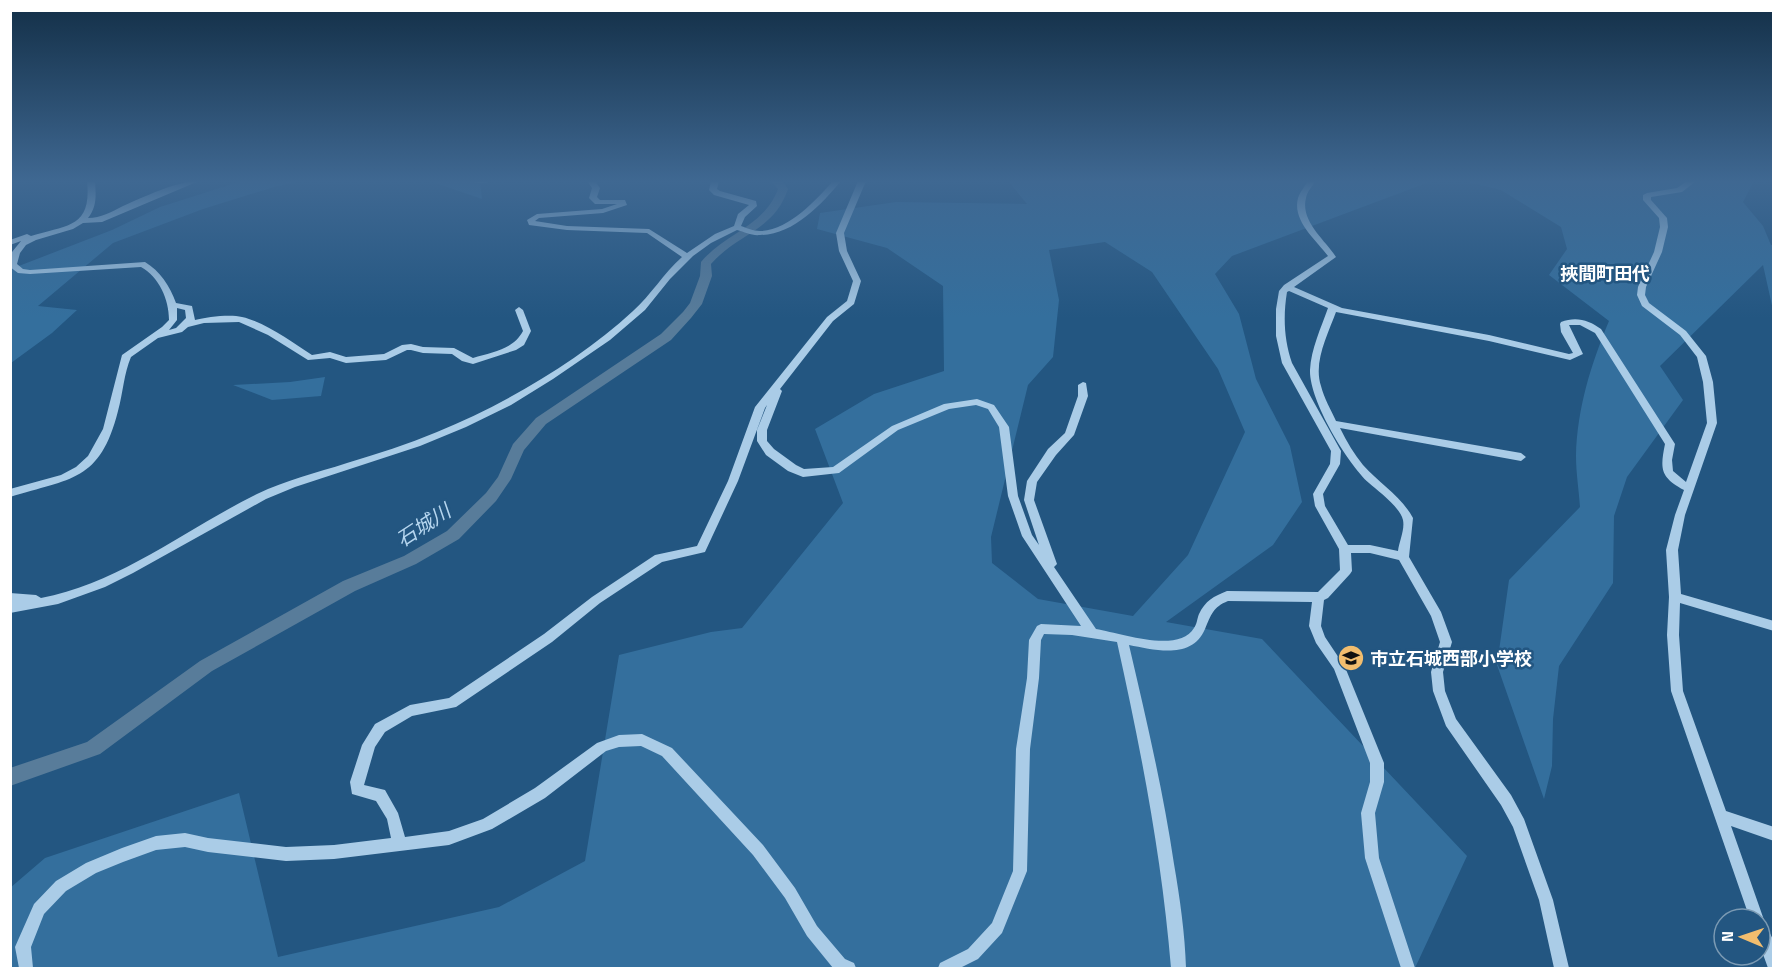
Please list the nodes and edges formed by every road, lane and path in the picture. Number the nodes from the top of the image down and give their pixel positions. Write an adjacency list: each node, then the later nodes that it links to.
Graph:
1 (65, 227): 8 (street)
2 (558, 227): 10 (street)
3 (738, 227): 4 (street); 10 (street)
4 (782, 227)
5 (843, 227): 17 (street)
6 (1309, 227): 11 (street)
7 (1664, 227): 21 (street)
8 (41, 235): 9 (street); 12 (street)
9 (10, 243)
10 (688, 258): 29 (street)
11 (1287, 287): 13 (street); 23 (street)
12 (172, 305): 15 (street); 16 (street)
13 (1333, 307): 19 (street); 21 (street)
14 (519, 310): 15 (street)
15 (188, 324): 16 (street)
16 (154, 338): 22 (street)
17 (782, 379): 25 (street); 36 (street)
18 (1083, 385): 25 (street)
19 (1334, 424): 20 (street); 24 (street)
20 (1521, 457)
21 (1689, 488): 27 (street)
22 (10, 493)
23 (1345, 549): 24 (street); 26 (street)
24 (1403, 557): 43 (street)
25 (1055, 575): 32 (street)
26 (1318, 597): 33 (street); 42 (street)
27 (1675, 597): 31 (street); 34 (street)
28 (10, 598): 29 (street)
29 (48, 602): 30 (street)
30 (10, 608)
31 (1773, 626)
32 (1093, 633): 33 (street); 40 (street)
33 (1122, 640): 41 (street)
34 (1721, 816): 35 (street); 37 (street)
35 (1773, 834)
36 (398, 845): 38 (street); 39 (street)
37 (1753, 907)
38 (26, 969)
39 (849, 969)
40 (945, 969)
41 (1179, 969)
42 (1408, 969)
43 (1562, 969)

